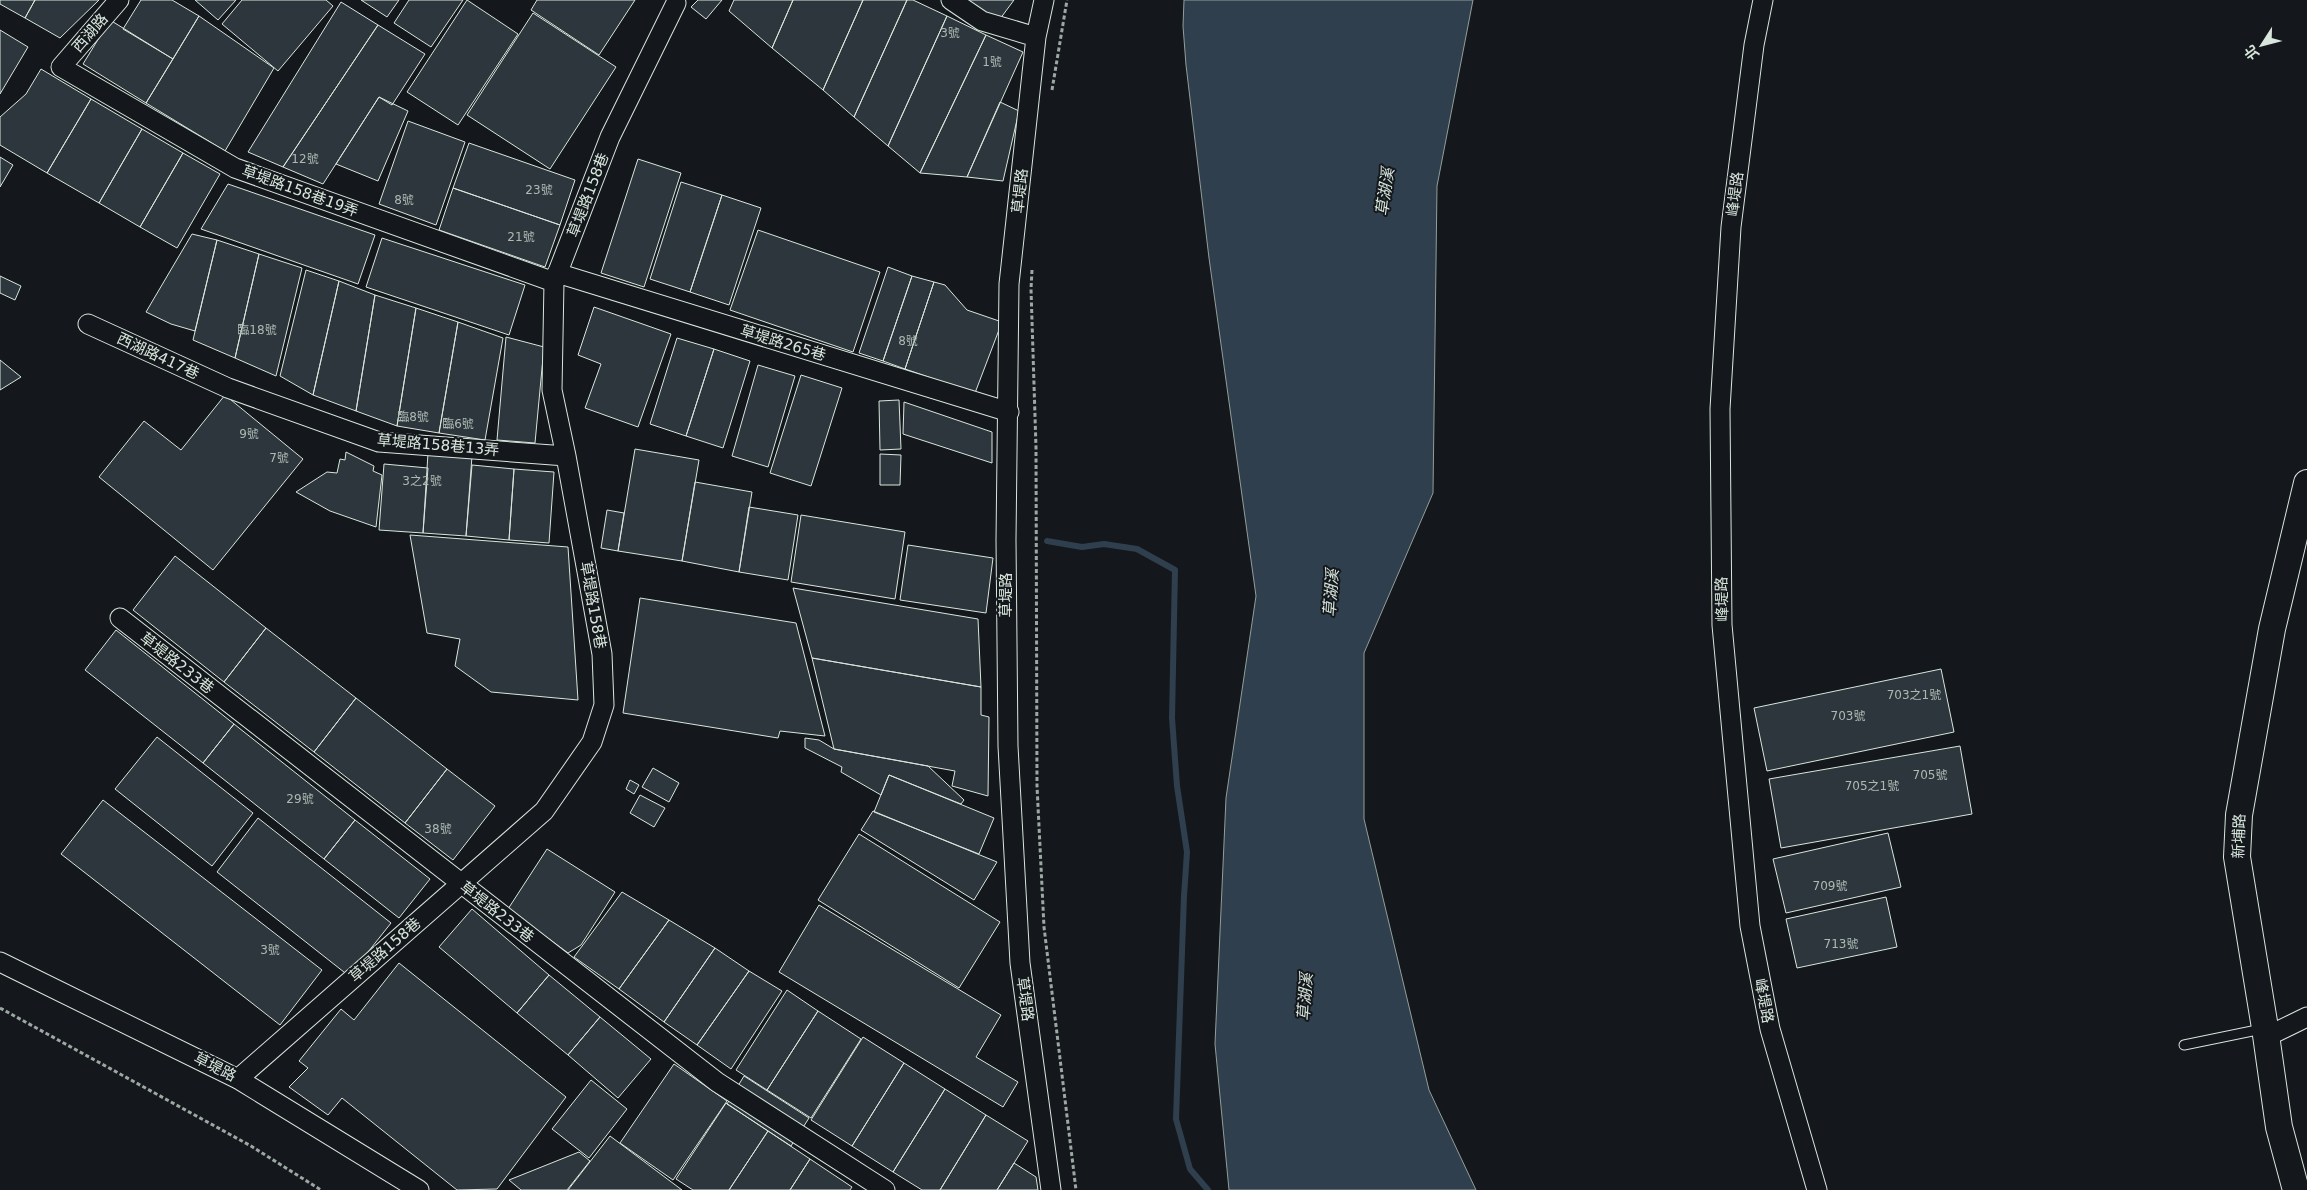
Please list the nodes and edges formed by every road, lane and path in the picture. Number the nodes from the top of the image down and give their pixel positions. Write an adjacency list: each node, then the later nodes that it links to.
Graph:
1 (119, 0): 8 (street, 西湖路)
2 (951, 0): 7 (street)
3 (1044, 0): 7 (street, 草堤路)
4 (1067, 0): 9 (path)
5 (1763, 0): 30 (street, 峰堤路)
6 (676, 4): 11 (street, 草堤路158巷)
7 (1036, 37): 14 (street, 草堤路)
8 (62, 67): 11 (street, 草堤路158巷19弄)
9 (1051, 97)
10 (1033, 261): 29 (path)
11 (556, 278): 14 (street, 草堤路265巷); 15 (street, 草堤路158巷)
12 (88, 324): 13 (street, 西湖路417巷)
13 (228, 388): 15 (street, 草堤路158巷13弄)
14 (1009, 412): 28 (street, 草堤路)
15 (566, 456): 18 (street, 草堤路158巷)
16 (2307, 483): 22 (street, 新埔路)
17 (120, 618): 18 (street, 草堤路233巷)
18 (461, 884): 24 (street, 草堤路158巷); 27 (street, 草堤路233巷)
19 (0, 962): 24 (street, 草堤路)
20 (0, 1008): 25 (path)
21 (2307, 1017): 22 (street)
22 (2266, 1033): 23 (lane); 31 (street, 新埔路)
23 (2184, 1046)
24 (238, 1079): 26 (street, 草堤路)
25 (321, 1190)
26 (420, 1190)
27 (885, 1190)
28 (1051, 1190)
29 (1076, 1190)
30 (1817, 1190)
31 (2296, 1190)

